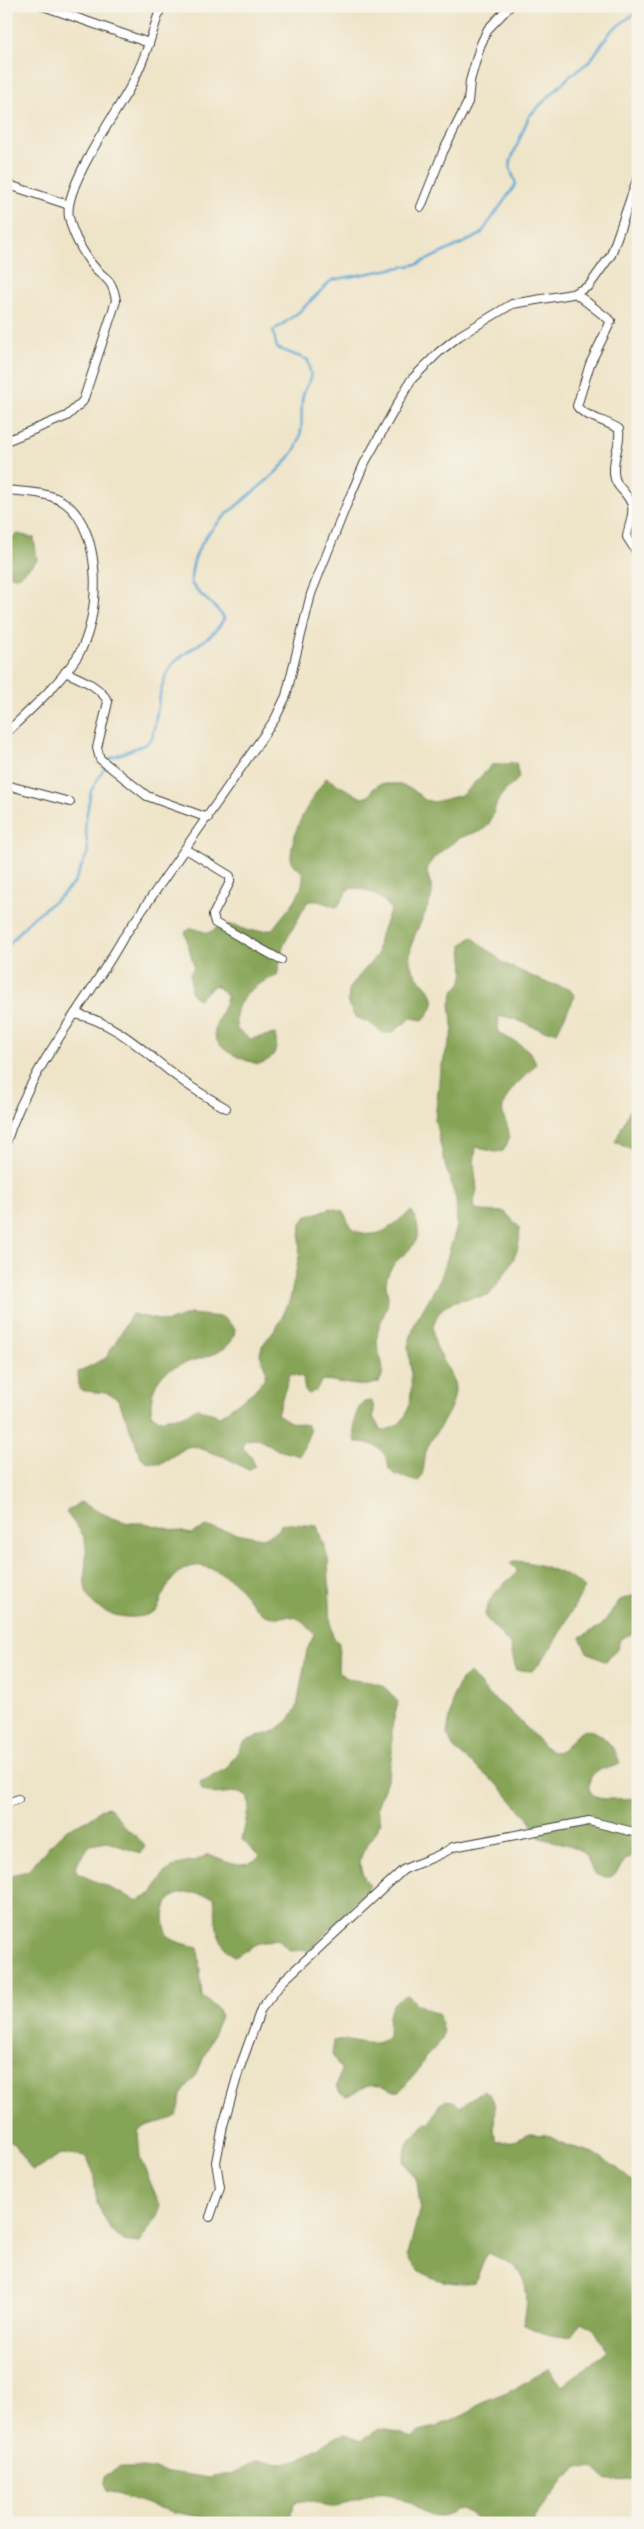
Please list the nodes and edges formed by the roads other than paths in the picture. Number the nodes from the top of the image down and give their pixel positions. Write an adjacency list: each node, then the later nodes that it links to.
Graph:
1 (43, 6): 4 (street)
2 (162, 6): 4 (street)
3 (510, 6): 8 (street)
4 (149, 43): 7 (street)
5 (638, 177): 9 (street)
6 (6, 184): 7 (street)
7 (70, 205): 10 (street)
8 (421, 207)
9 (575, 293): 12 (street); 17 (street)
10 (6, 441)
11 (6, 490): 13 (street)
12 (638, 554)
13 (66, 672): 14 (street); 17 (street)
14 (6, 732)
15 (6, 786): 16 (street)
16 (70, 802)
17 (208, 818): 18 (street)
18 (186, 849): 19 (street); 20 (street)
19 (281, 960)
20 (75, 1014): 21 (street); 22 (street)
21 (226, 1108)
22 (6, 1143)
23 (18, 1799): 24 (street)
24 (6, 1804)
25 (638, 1834): 26 (street)
26 (210, 2217)

